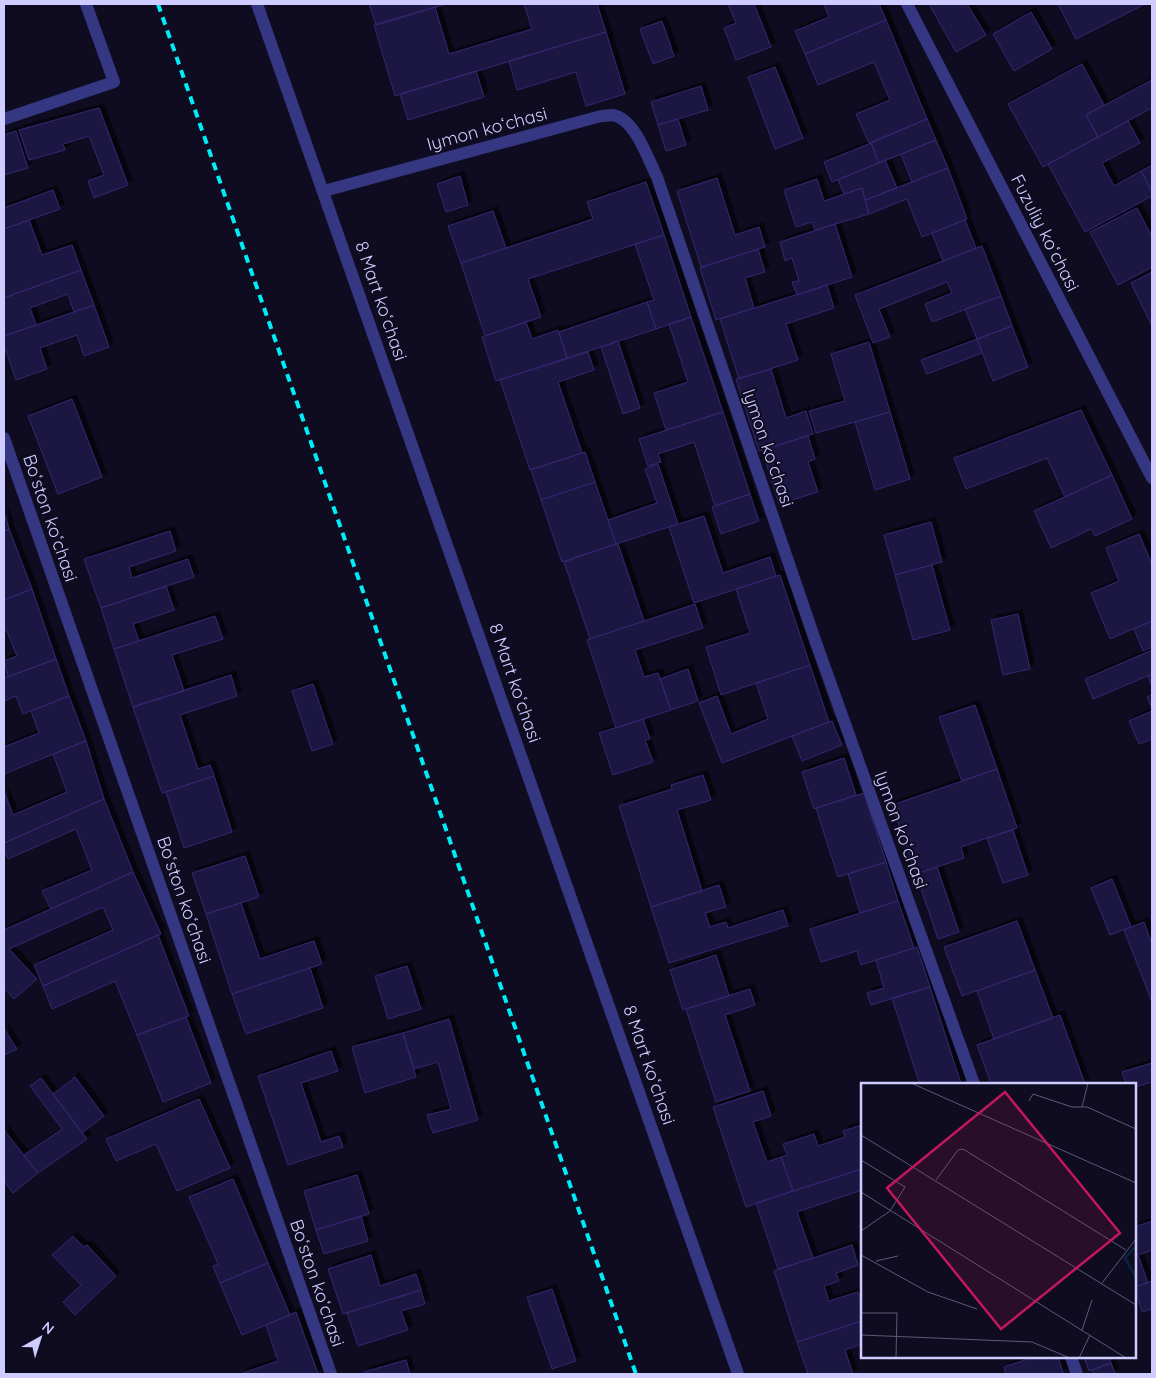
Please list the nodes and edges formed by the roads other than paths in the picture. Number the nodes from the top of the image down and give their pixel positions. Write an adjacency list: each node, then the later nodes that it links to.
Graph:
1 (86, 4): 4 (street)
2 (257, 4): 5 (street, 8 Mart koʻchasi)
3 (908, 4): 7 (street, Fuzuliy koʻchasi)
4 (4, 120)
5 (324, 191): 8 (street, Iymon koʻchasi); 11 (street, 8 Mart koʻchasi)
6 (4, 438): 10 (street, Boʻston koʻchasi)
7 (1152, 478)
8 (974, 1083)
9 (1071, 1358): 12 (street)
10 (331, 1374)
11 (738, 1374)
12 (1078, 1374)

